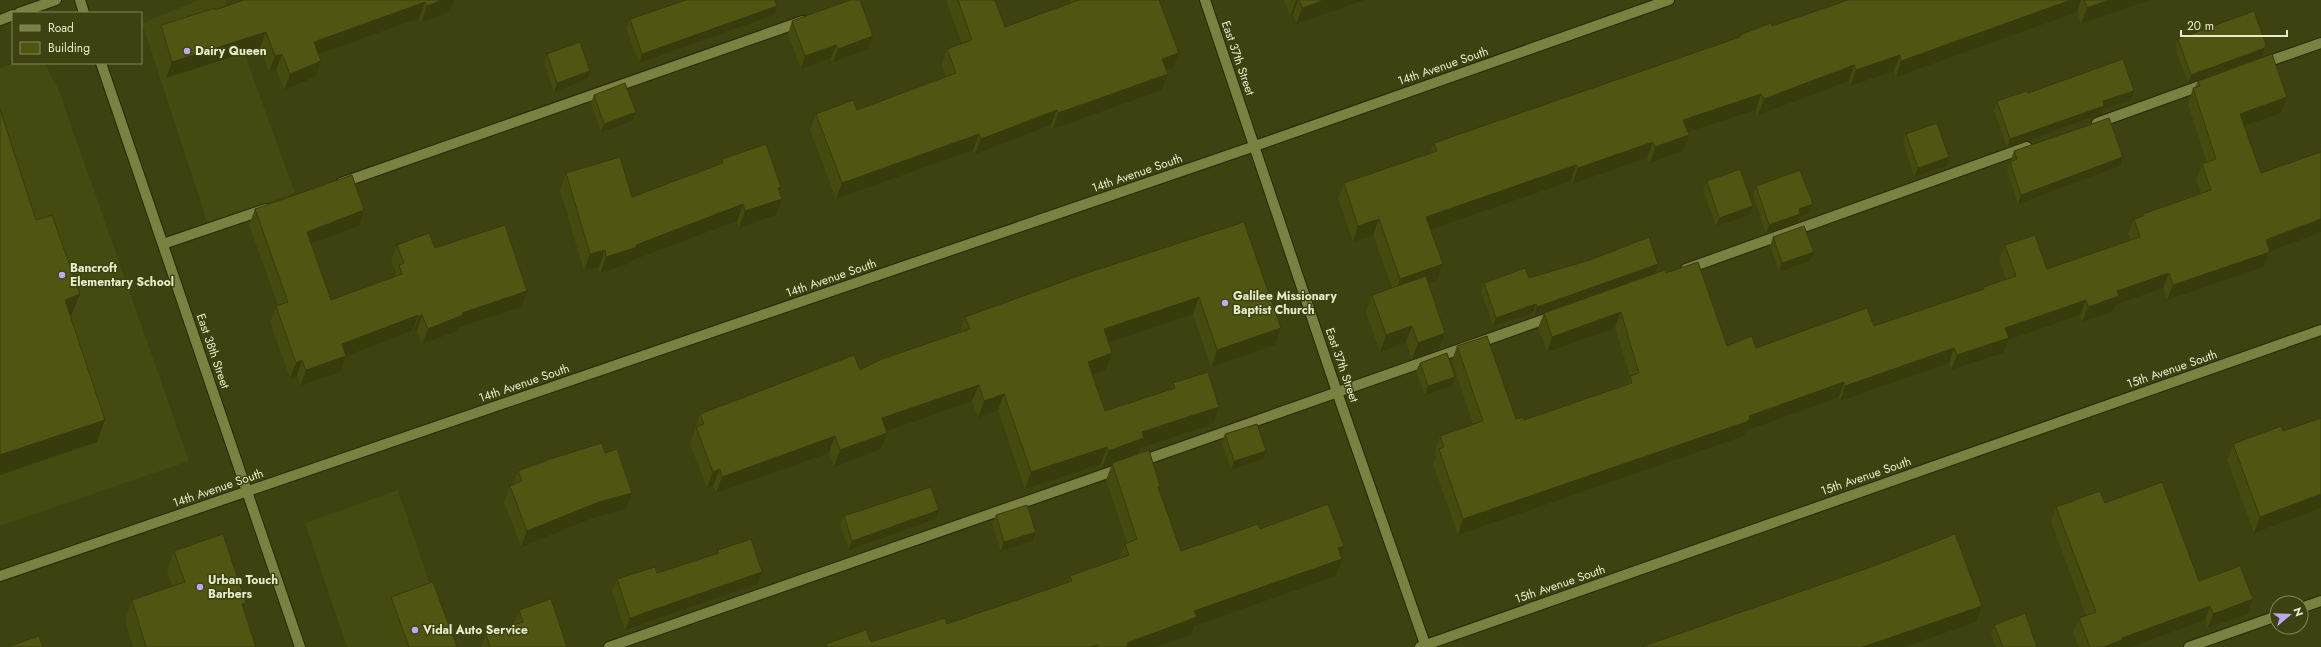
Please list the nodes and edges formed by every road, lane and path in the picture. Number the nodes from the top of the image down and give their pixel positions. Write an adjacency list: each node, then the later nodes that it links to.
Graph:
1 (56, 0): 5 (street)
2 (80, 0): 6 (street)
3 (1205, 0): 16 (street, East 37th Street)
4 (1669, 0): 16 (street, 14th Avenue South)
5 (22, 12)
6 (84, 12)
7 (12, 15): 9 (street)
8 (817, 16): 17 (street)
9 (0, 20)
10 (2321, 43): 12 (street)
11 (101, 64): 19 (street, East 38th Street)
12 (2254, 67)
13 (2216, 80): 14 (street)
14 (2089, 126)
15 (2036, 144): 20 (street)
16 (1254, 146): 23 (street, East 37th Street); 24 (street, 14th Avenue South)
17 (334, 185)
18 (273, 207): 19 (street)
19 (163, 244): 24 (street, East 38th Street)
20 (1676, 272)
21 (1563, 312): 23 (street)
22 (2321, 330): 29 (street, 15th Avenue South)
23 (1337, 392): 29 (street, East 37th Street); 31 (street)
24 (247, 492): 25 (street, 14th Avenue South); 30 (street, East 38th Street)
25 (0, 576)
26 (2321, 601): 27 (street)
27 (2309, 605)
28 (2269, 619): 32 (street)
29 (1424, 646)
30 (300, 647)
31 (609, 647)
32 (2189, 647)

